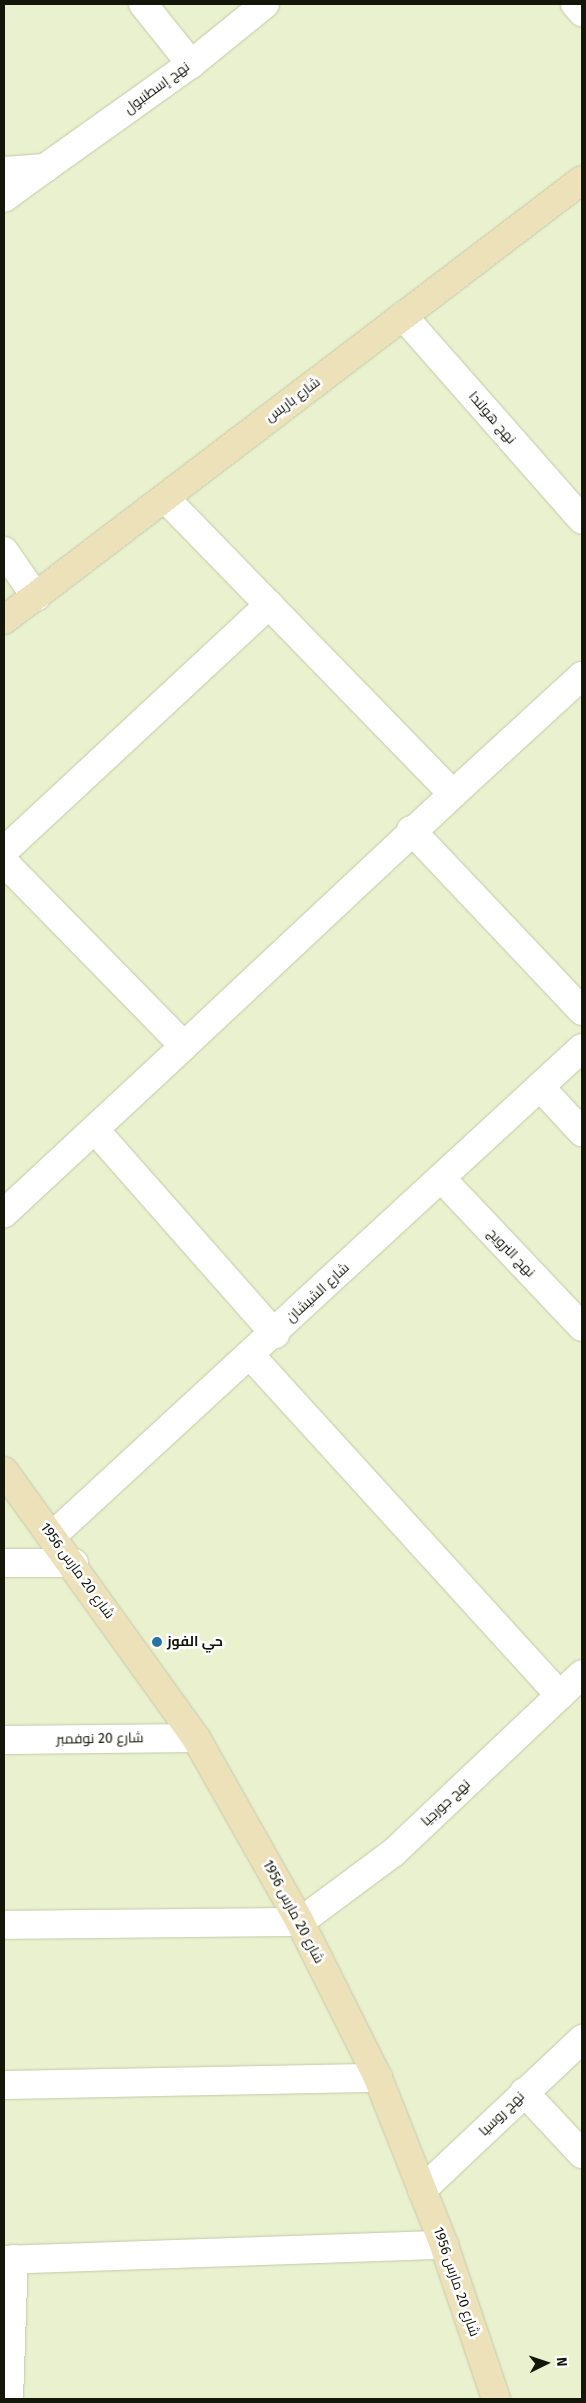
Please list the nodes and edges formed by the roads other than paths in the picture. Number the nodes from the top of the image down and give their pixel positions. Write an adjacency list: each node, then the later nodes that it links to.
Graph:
1 (144, 4): 5 (street)
2 (265, 4): 5 (street, نهج إسطنبول)
3 (575, 4): 4 (street)
4 (582, 12)
5 (191, 64): 6 (street, نهج إسطنبول)
6 (45, 168): 7 (street); 9 (street, نهج إسطنبول)
7 (4, 171)
8 (582, 180): 10 (street, شارع باريس)
9 (4, 198)
10 (403, 316): 11 (street, شارع باريس); 12 (street, نهج هولندا)
11 (165, 498): 14 (street, شارع باريس); 15 (street)
12 (582, 520)
13 (4, 551): 14 (street)
14 (36, 597): 16 (street, شارع باريس)
15 (269, 605): 18 (street); 20 (street)
16 (4, 620)
17 (582, 676): 18 (street)
18 (453, 794): 19 (street)
19 (411, 830): 22 (street); 23 (street)
20 (4, 851)
21 (4, 862): 23 (street)
22 (582, 1011)
23 (184, 1046): 26 (street)
24 (582, 1048): 25 (street, شارع الشيشان)
25 (540, 1087): 27 (street); 28 (street, شارع الشيشان)
26 (96, 1131): 29 (street); 31 (street)
27 (582, 1132)
28 (441, 1178): 30 (street, نهج النرويج); 31 (street, شارع الشيشان)
29 (4, 1213)
30 (582, 1328)
31 (275, 1334): 32 (street, شارع الشيشان)
32 (251, 1356): 34 (street, شارع الشيشان); 38 (street)
33 (4, 1471): 34 (street, شارع 20 مارس 1956)
34 (52, 1536): 36 (street, شارع 20 مارس 1956)
35 (4, 1563): 36 (street)
36 (74, 1564): 39 (street, شارع 20 مارس 1956)
37 (582, 1674): 38 (street, نهج جورجيا)
38 (560, 1695): 41 (street, نهج جورجيا)
39 (196, 1738): 40 (street, شارع 20 نوفمبر); 41 (street, شارع 20 مارس 1956)
40 (4, 1740)
41 (300, 1922): 42 (street); 44 (street, شارع 20 مارس 1956)
42 (4, 1926)
43 (582, 2039): 46 (street, نهج روسيا)
44 (378, 2078): 45 (street); 48 (street, شارع 20 مارس 1956)
45 (4, 2084)
46 (524, 2092): 47 (street); 48 (street, نهج روسيا)
47 (582, 2154)
48 (422, 2190): 49 (street, شارع 20 مارس 1956)
49 (444, 2245): 50 (street); 52 (street, شارع 20 مارس 1956)
50 (9, 2260): 51 (street)
51 (9, 2399)
52 (496, 2399)

